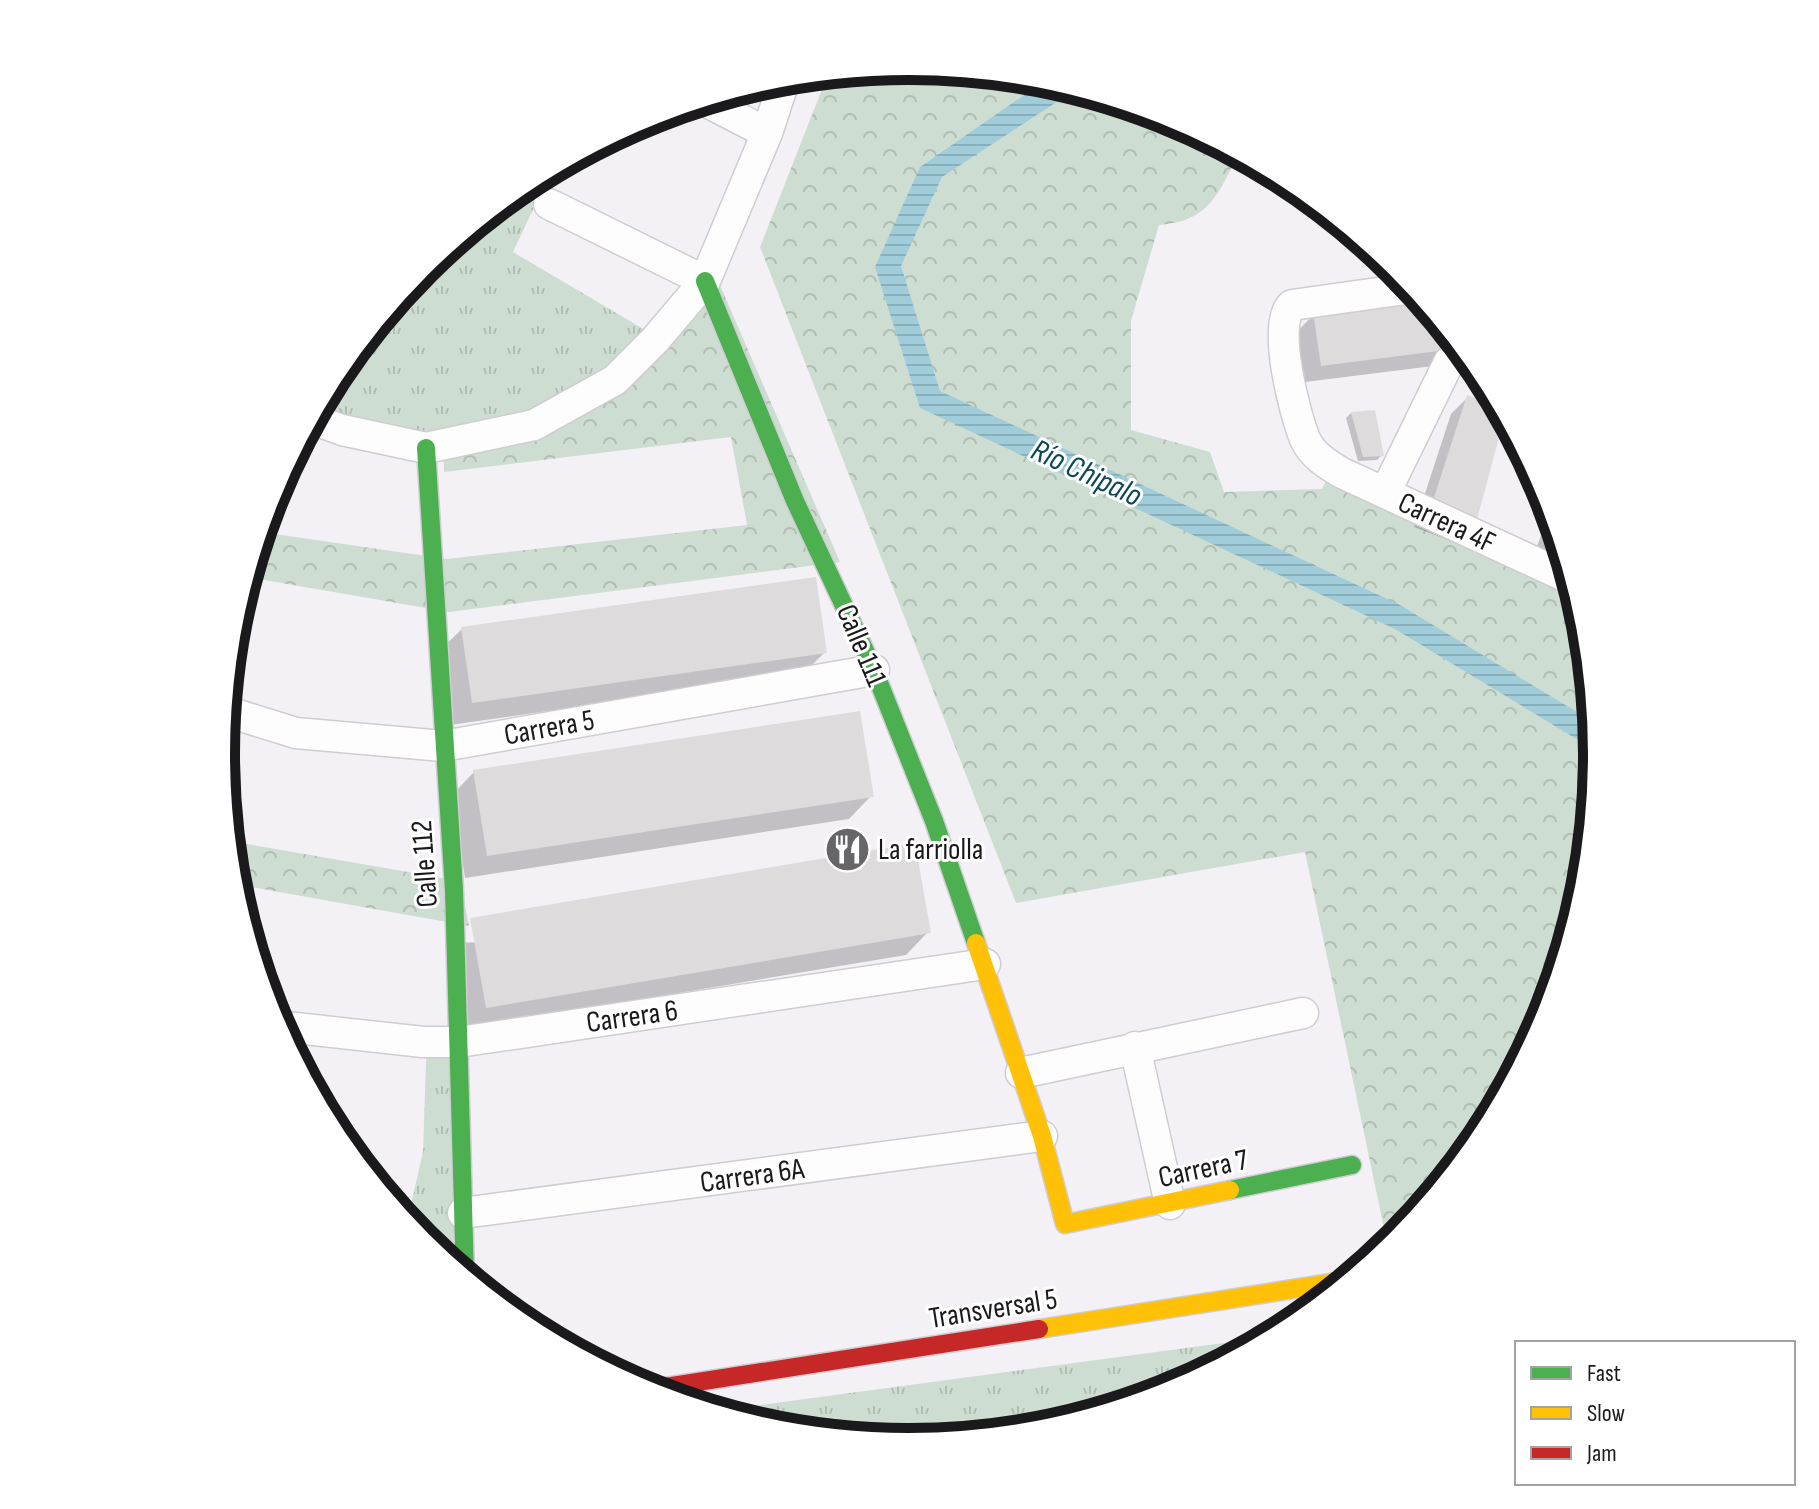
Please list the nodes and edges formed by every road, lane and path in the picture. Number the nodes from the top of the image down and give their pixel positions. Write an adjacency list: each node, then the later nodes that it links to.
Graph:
1 (780, 93): 3 (street)
2 (719, 108): 3 (street)
3 (767, 133): 5 (street)
4 (549, 204): 5 (street)
5 (705, 281): 9 (street); 12 (street, Calle 111)
6 (1398, 290): 10 (street, Carrera 4F)
7 (1449, 362): 10 (street)
8 (322, 423): 9 (street)
9 (426, 448): 14 (street, Calle 112)
10 (1385, 493): 11 (street, Carrera 4F)
11 (1559, 574)
12 (874, 670): 14 (street, Carrera 5); 15 (street, Calle 111)
13 (236, 714): 14 (street, Carrera 5)
14 (443, 746): 18 (street, Calle 112)
15 (985, 964): 18 (street, Carrera 6); 20 (street, Calle 111)
16 (1303, 1013): 19 (street)
17 (293, 1028): 18 (street, Carrera 6)
18 (459, 1042): 24 (street, Calle 112)
19 (1135, 1047): 20 (street); 23 (street)
20 (1021, 1073): 21 (street, Calle 111)
21 (1042, 1136): 24 (street, Carrera 6A); 25 (street, Calle 111)
22 (1352, 1165): 23 (street, Carrera 7)
23 (1170, 1204): 25 (street, Carrera 7)
24 (463, 1213): 26 (street, Calle 112)
25 (1065, 1224)
26 (465, 1262)
27 (1328, 1283): 28 (street, Transversal 5)
28 (673, 1386)

